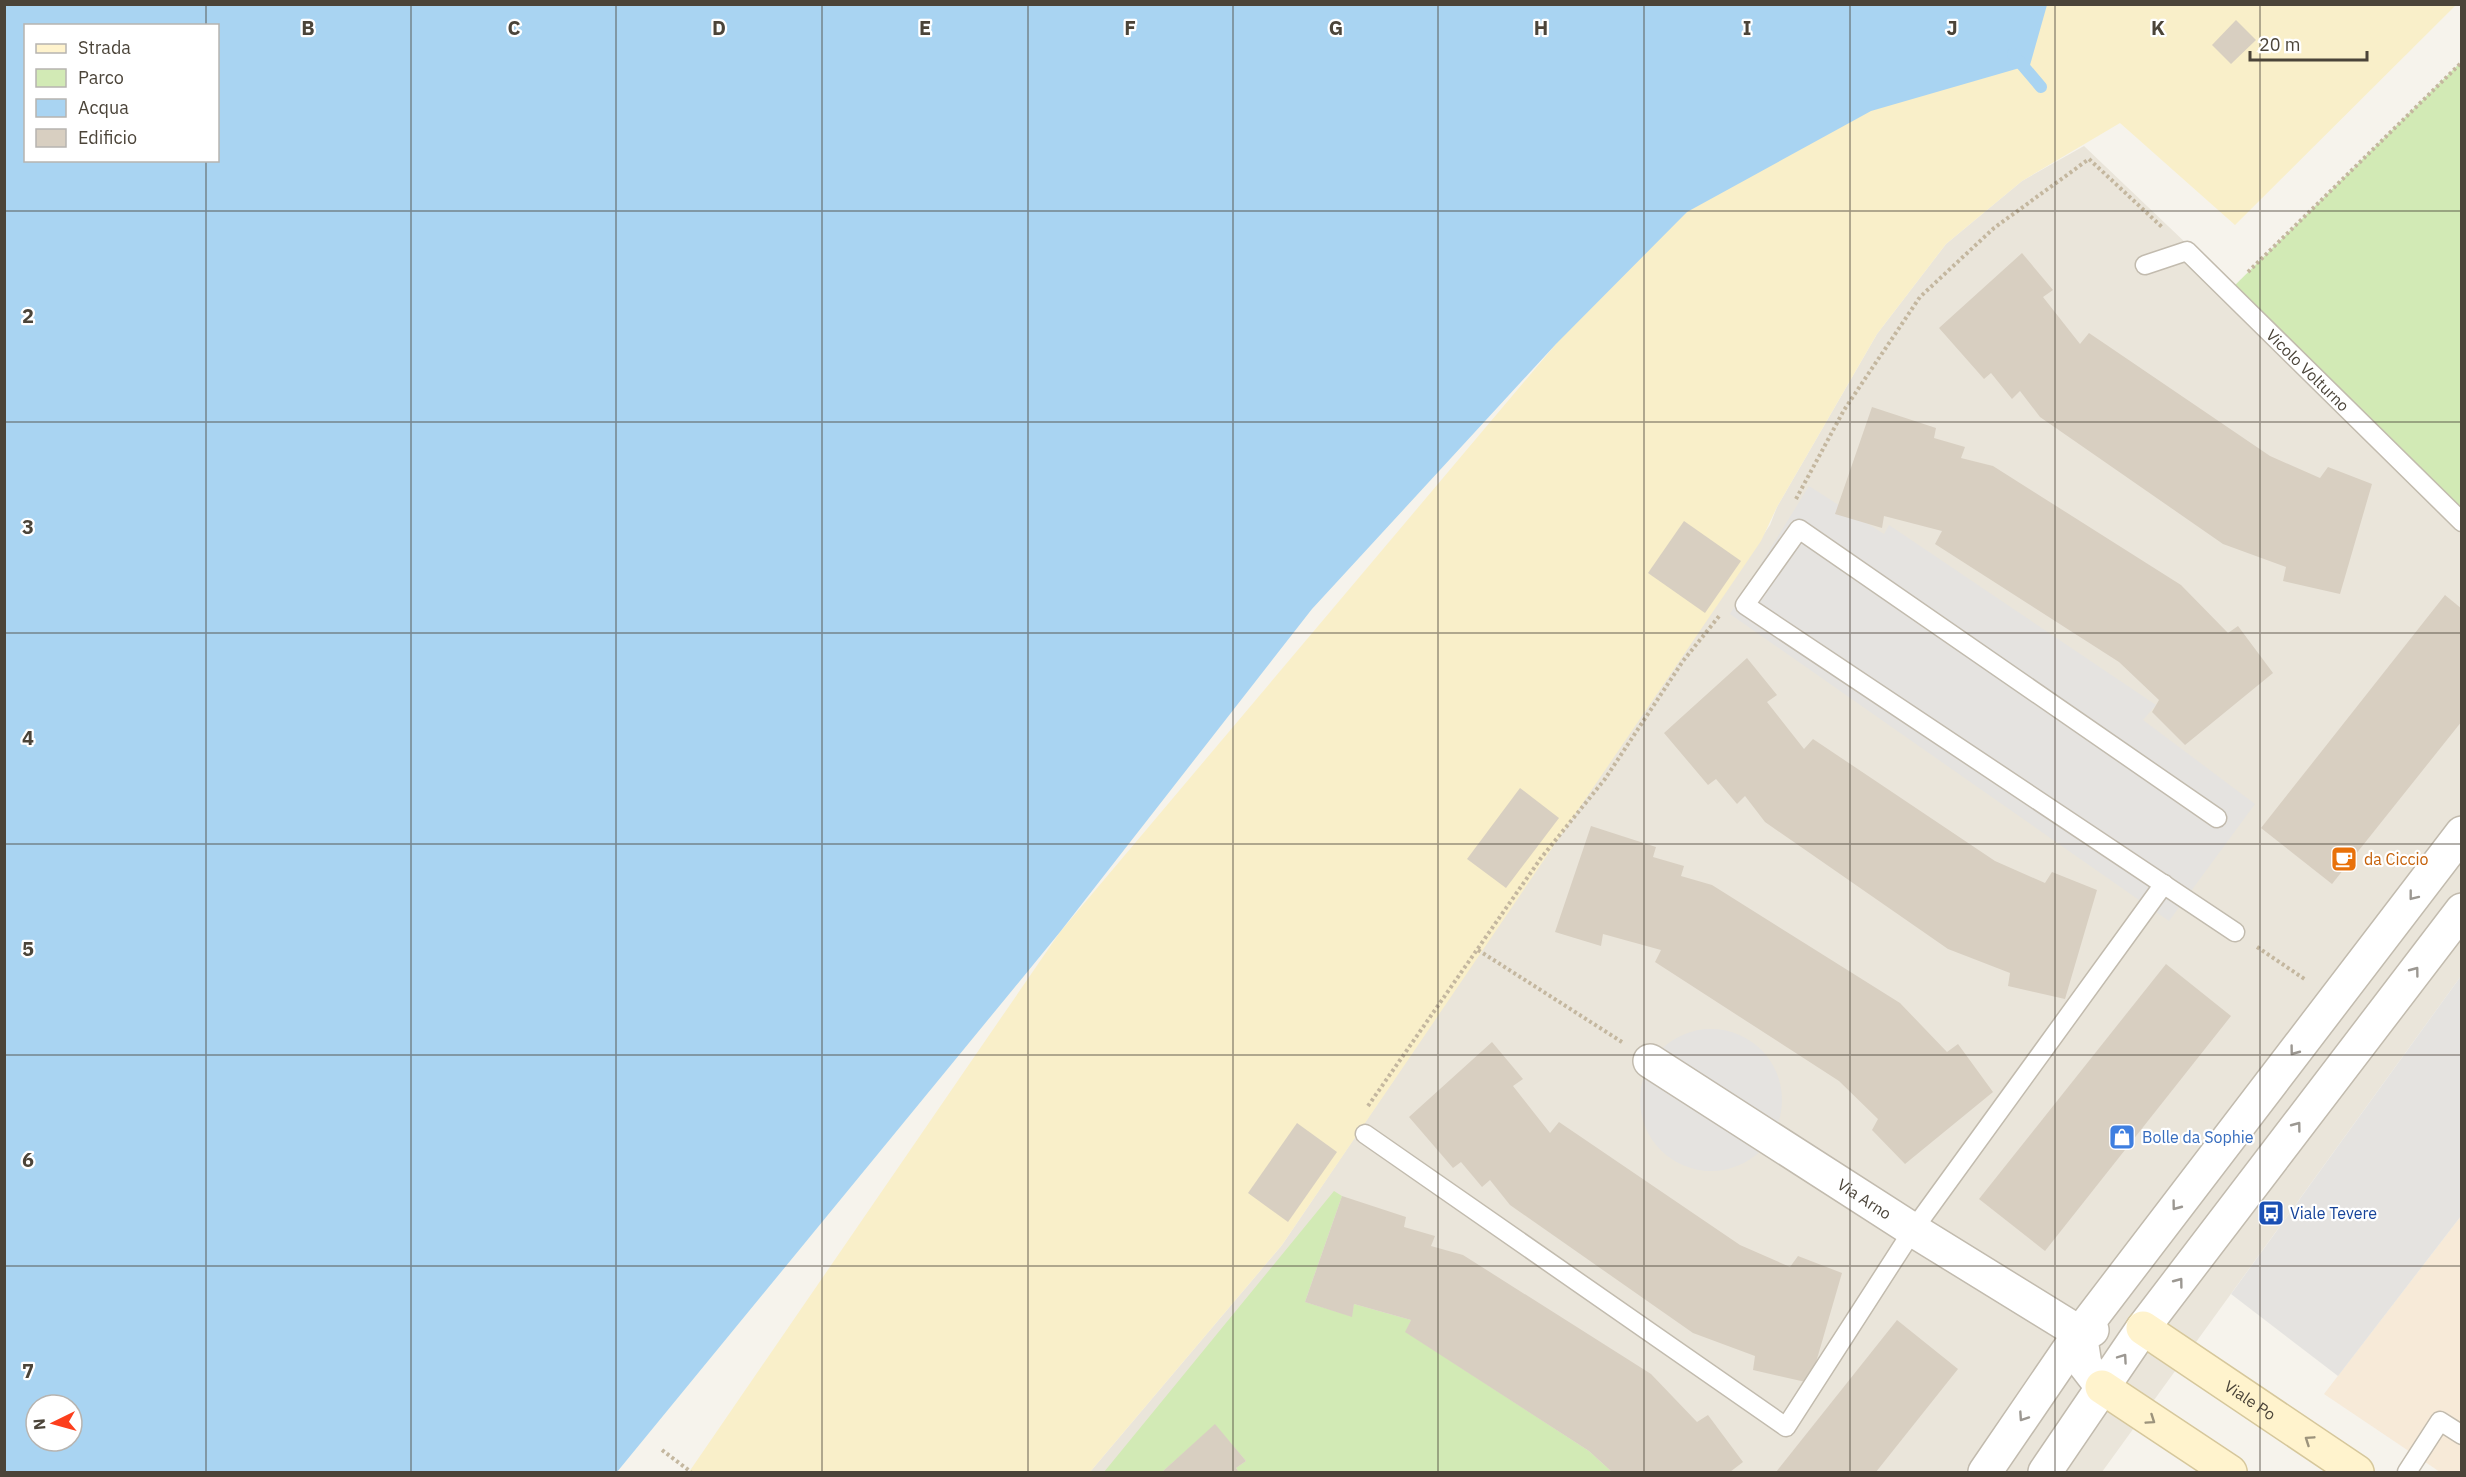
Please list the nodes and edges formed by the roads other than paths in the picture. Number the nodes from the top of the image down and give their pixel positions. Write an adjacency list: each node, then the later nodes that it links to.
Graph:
1 (2145, 265): 2 (lane, Vicolo Volturno)
2 (2462, 522)
3 (2217, 818): 5 (lane)
4 (2462, 833): 12 (street, one-way to 12)
5 (2164, 884): 7 (lane); 10 (lane)
6 (2462, 910): 11 (street, one-way to 6)
7 (2235, 932)
8 (1650, 1061): 10 (street, Via Arno)
9 (1365, 1134): 10 (lane)
10 (1913, 1230): 12 (street, Via Arno)
11 (2143, 1328): 12 (street); 13 (street, one-way to 11); 18 (street, Viale Po, one-way to 11)
12 (2080, 1333): 13 (street); 15 (street, one-way to 15)
13 (2102, 1387): 16 (street); 17 (street, one-way to 17)
14 (2462, 1435): 19 (lane)
15 (1985, 1473)
16 (2045, 1473)
17 (2230, 1473)
18 (2357, 1473)
19 (2407, 1473)

